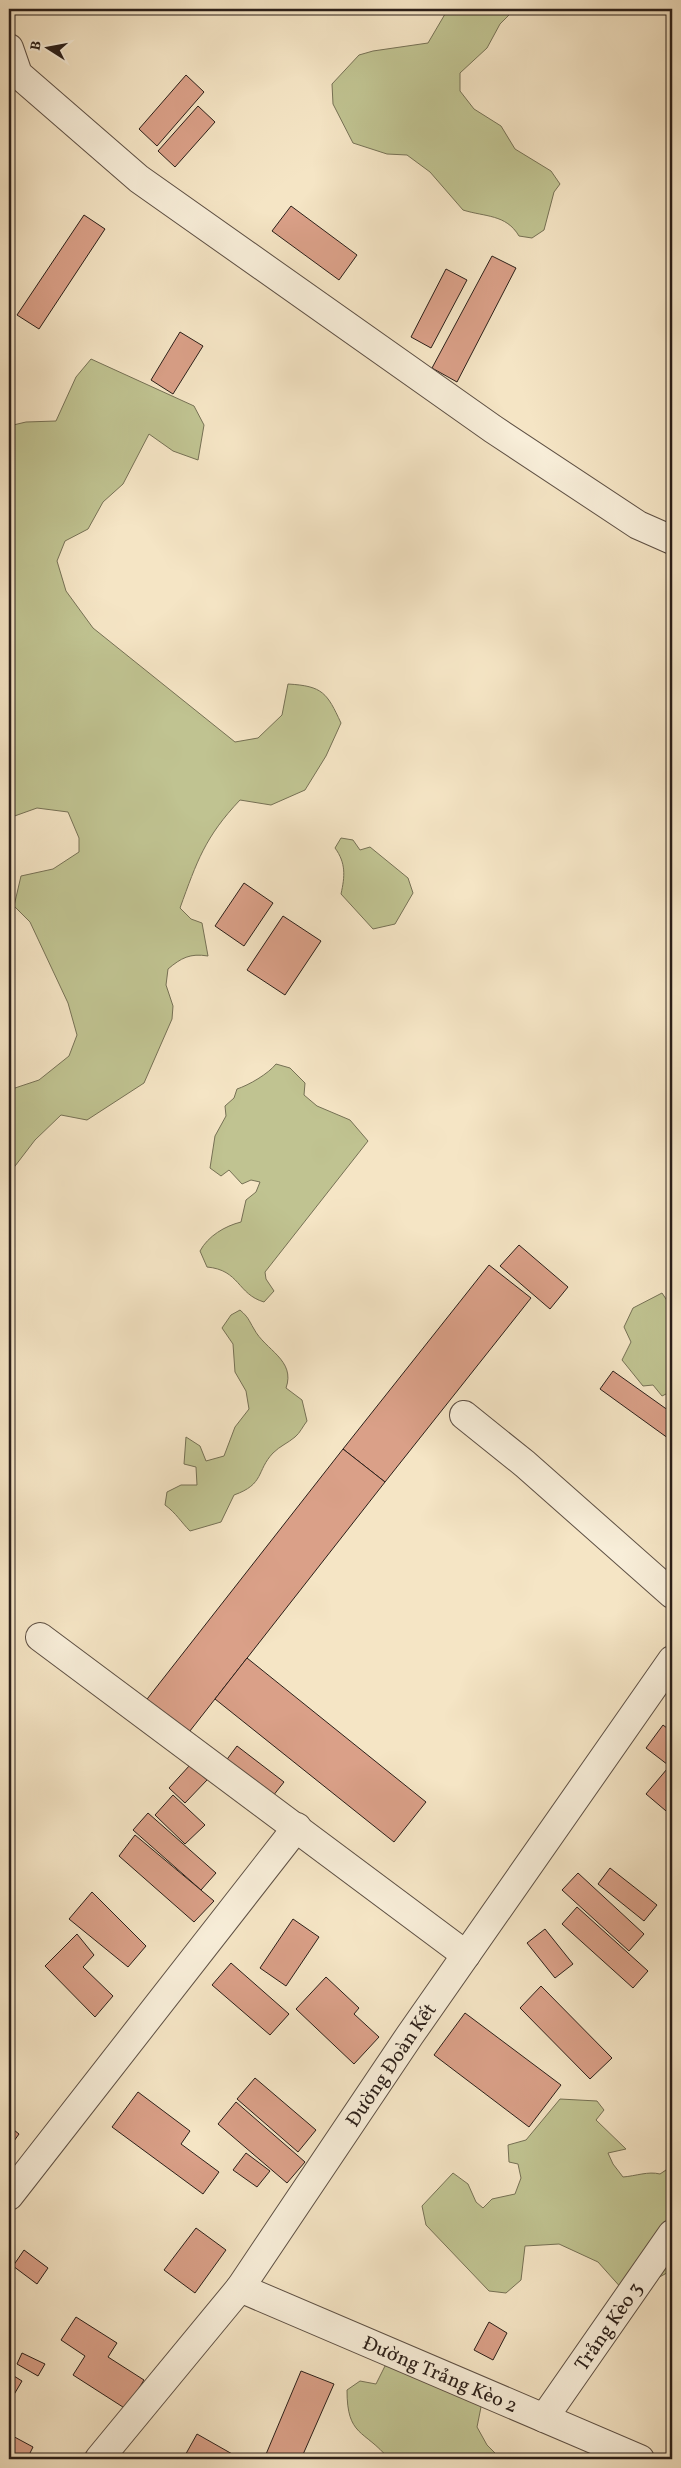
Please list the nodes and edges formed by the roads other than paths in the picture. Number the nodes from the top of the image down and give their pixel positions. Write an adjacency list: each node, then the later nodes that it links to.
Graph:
1 (9, 48): 2 (street)
2 (672, 540)
3 (464, 1415): 4 (street)
4 (672, 1594)
5 (40, 1637): 7 (street)
6 (672, 1660): 8 (street, Đường Đoàn Kết)
7 (296, 1827): 8 (street); 9 (street)
8 (466, 1955): 11 (street, Đường Đoàn Kết)
9 (9, 2196)
10 (672, 2234): 12 (street, Trảng Kèo 3)
11 (240, 2288): 12 (street, Đường Trảng Kèo 2); 13 (street, Đường Đoàn Kết)
12 (544, 2418): 14 (street, Đường Trảng Kèo 2)
13 (99, 2459)
14 (640, 2459)

